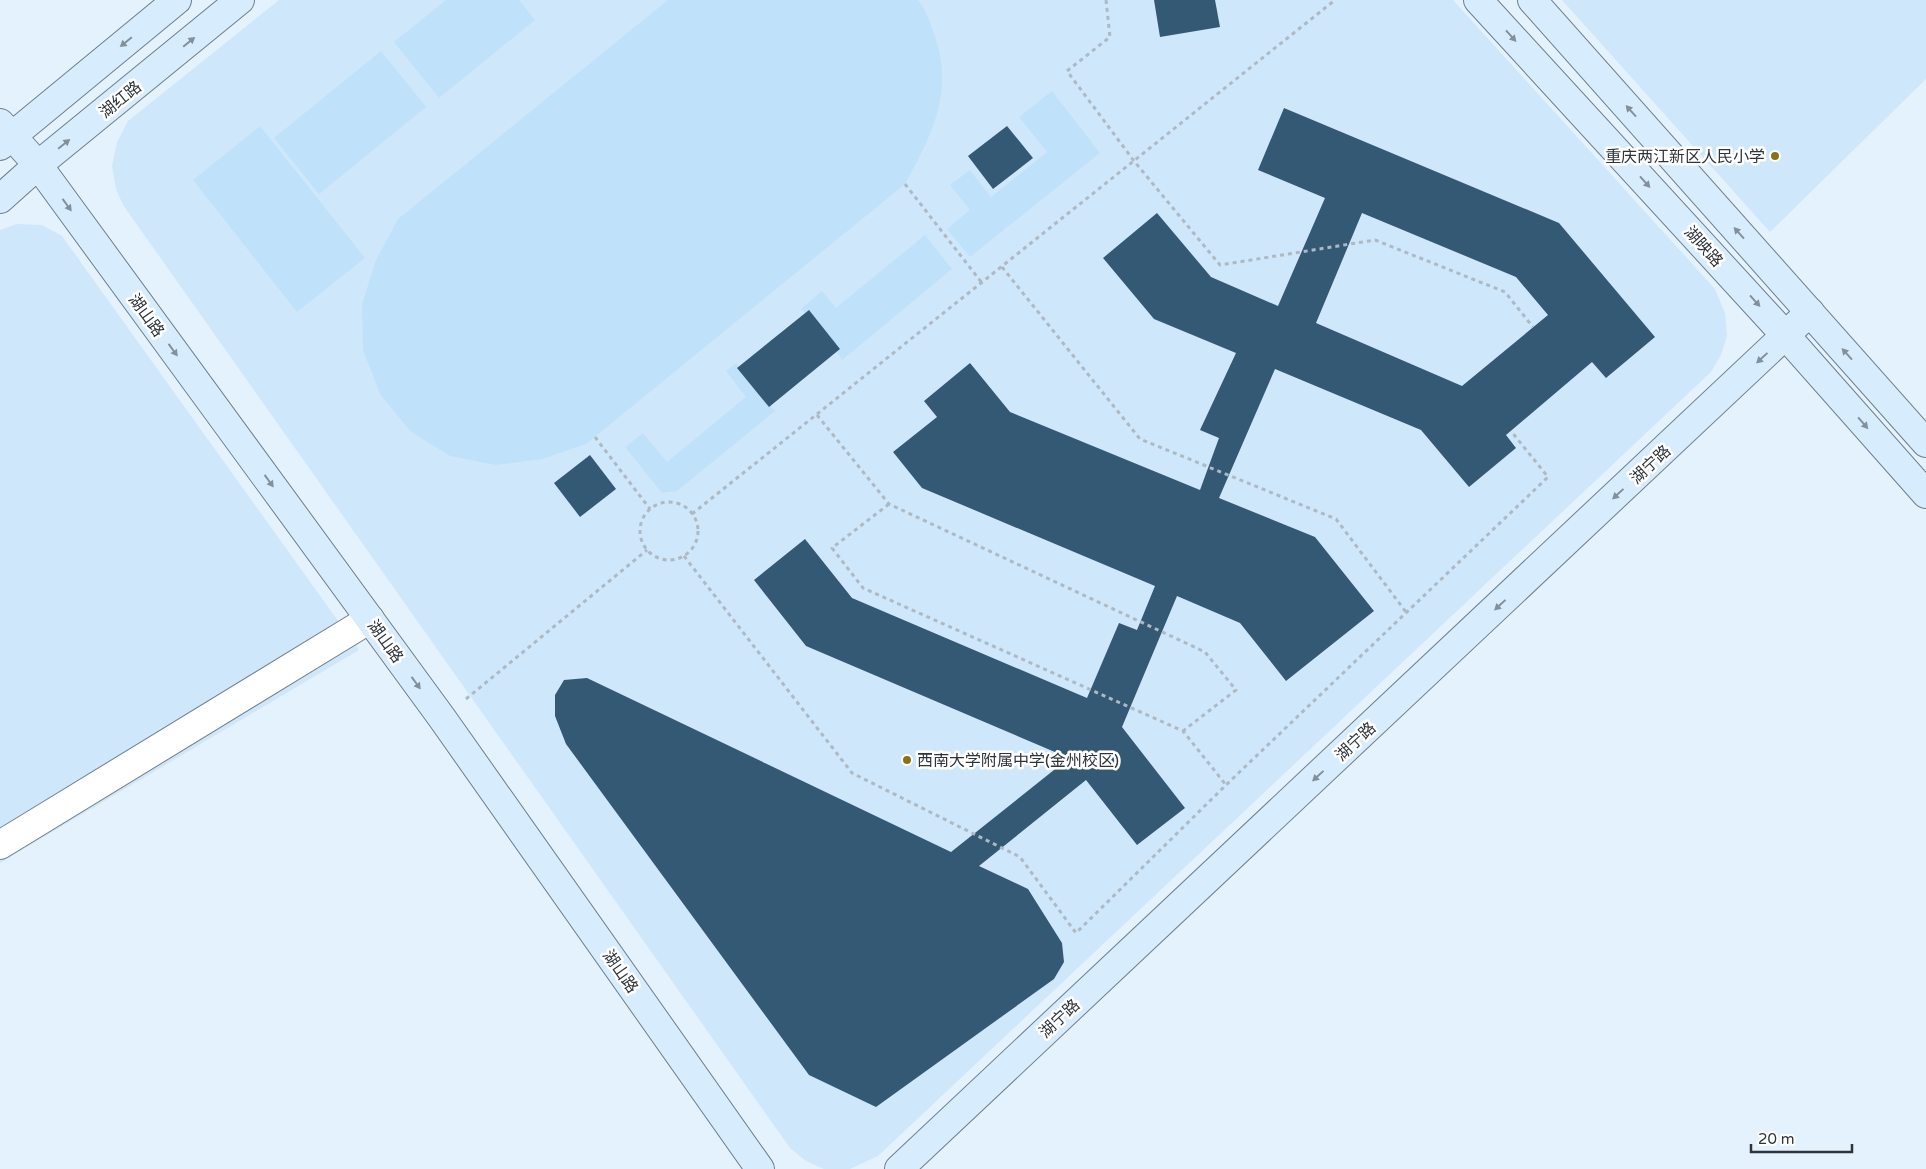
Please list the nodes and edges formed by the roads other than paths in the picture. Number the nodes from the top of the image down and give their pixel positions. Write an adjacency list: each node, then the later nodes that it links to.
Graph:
1 (177, 0): 5 (street, one-way to 5)
2 (240, 0): 6 (street, 湖红路, one-way to 2)
3 (1478, 0): 9 (street, 湖映路, one-way to 9)
4 (1532, 0): 8 (street, one-way to 4)
5 (4, 135): 6 (street, 湖山路)
6 (38, 165): 7 (street, 湖红路); 12 (street, 湖山路, one-way to 12)
7 (0, 199)
8 (1810, 312): 9 (street, 湖宁路); 10 (street, one-way to 8)
9 (1786, 336): 11 (street, 湖映路, one-way to 11); 15 (street, 湖宁路, one-way to 15)
10 (1926, 443)
11 (1926, 494)
12 (370, 619): 13 (street); 14 (street, 湖山路, one-way to 14)
13 (0, 845)
14 (760, 1169)
15 (899, 1169)

